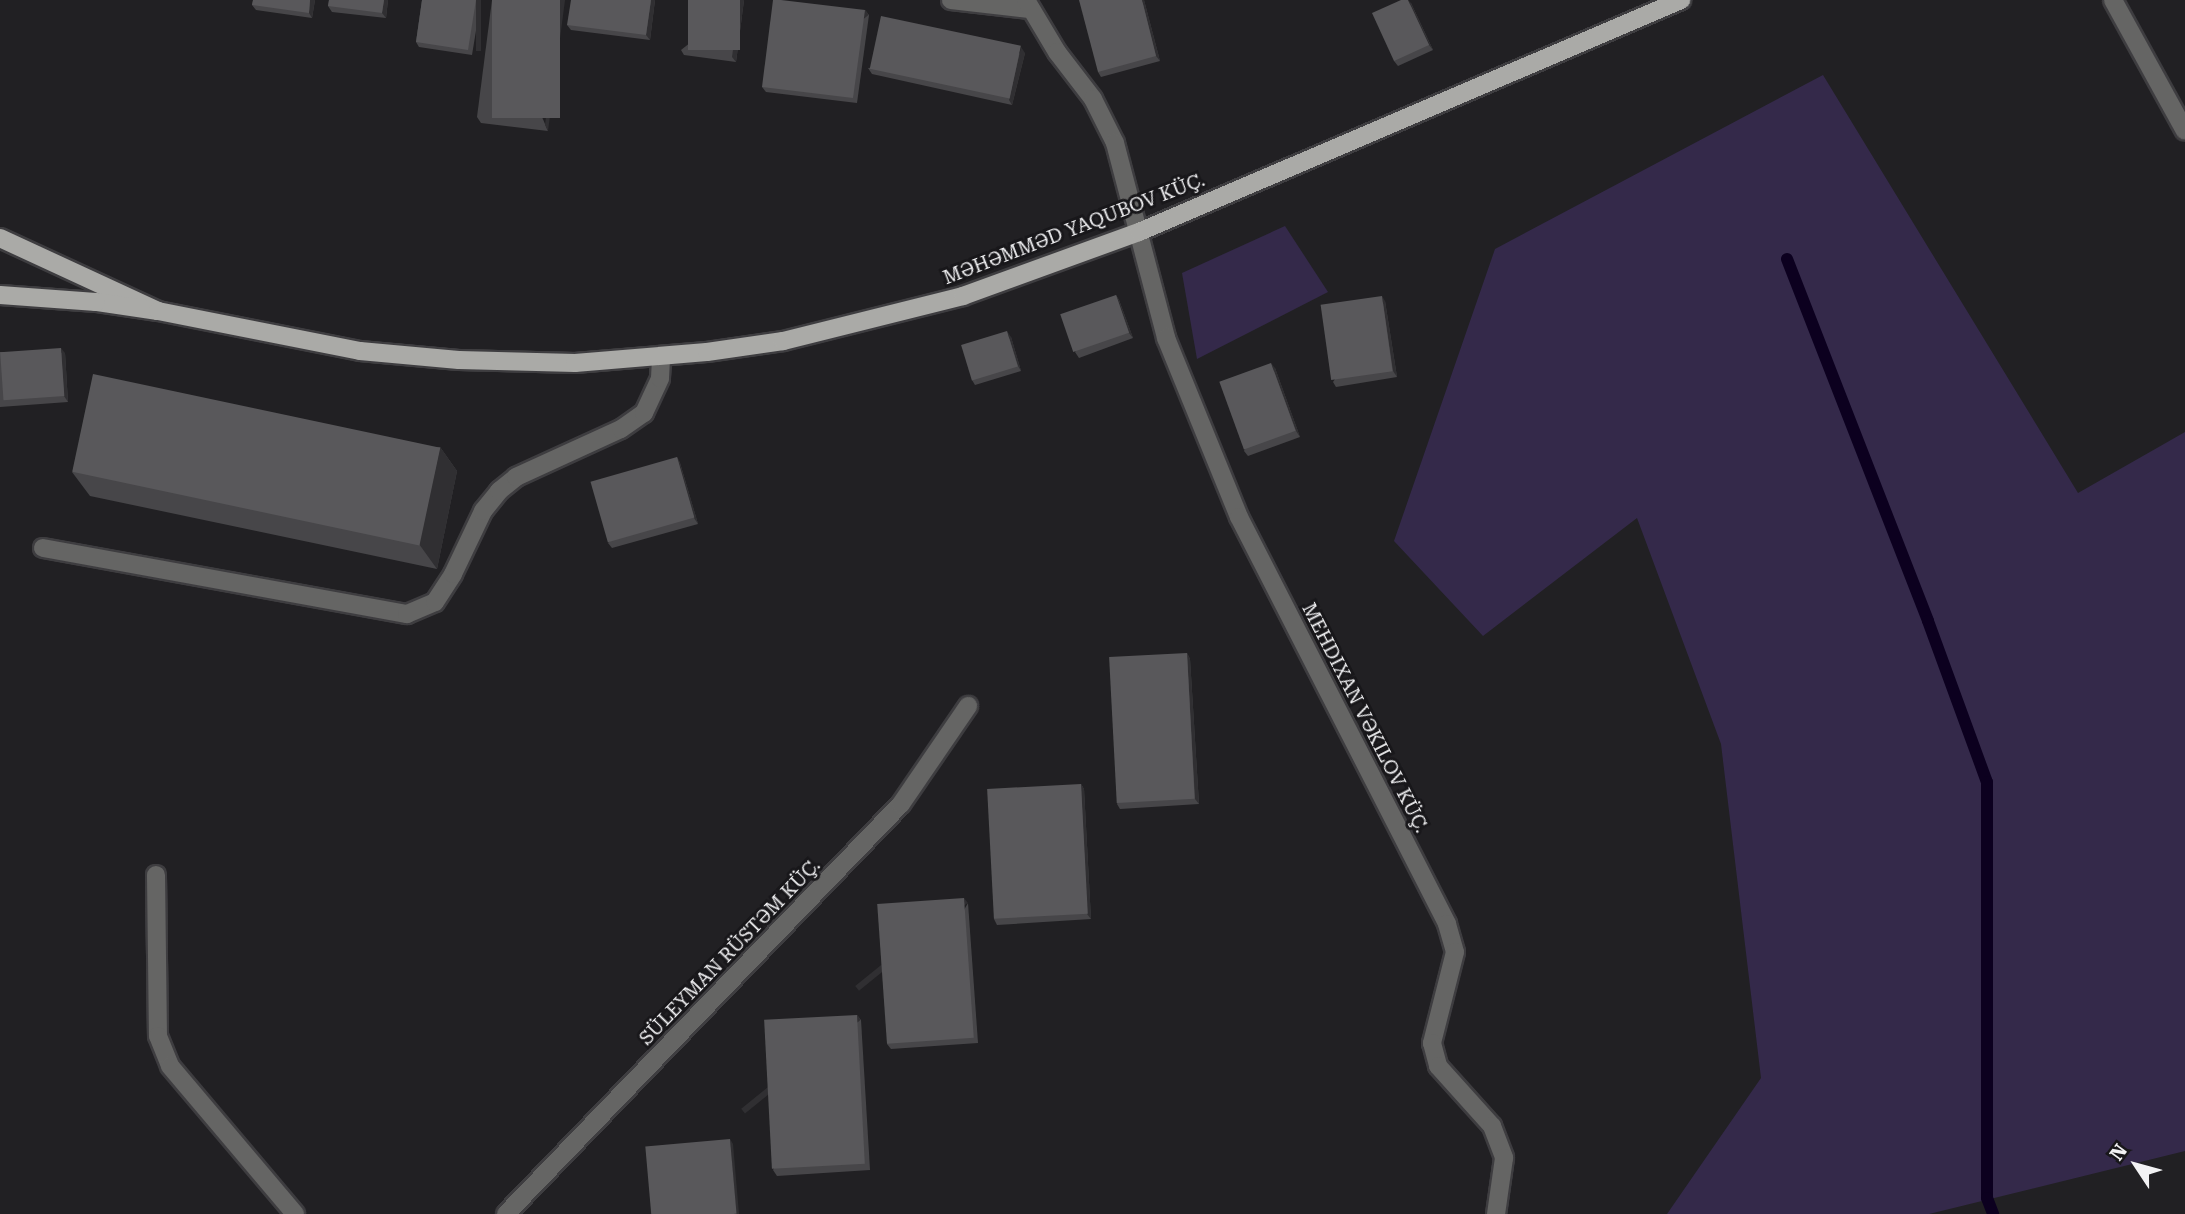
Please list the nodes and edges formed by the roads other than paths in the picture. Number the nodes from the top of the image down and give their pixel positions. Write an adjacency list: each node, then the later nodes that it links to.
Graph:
1 (950, 0): 4 (street)
2 (1681, 0): 6 (main road, MƏHƏMMƏD YAQUBOV KÜÇ.)
3 (2113, 0): 5 (street)
4 (1028, 4): 6 (street, MEHDIXAN VƏKILOV KÜÇ.)
5 (2185, 131)
6 (1139, 232): 10 (main road, MƏHƏMMƏD YAQUBOV KÜÇ.); 16 (street, MEHDIXAN VƏKILOV KÜÇ.)
7 (0, 237): 9 (main road)
8 (0, 295): 9 (main road)
9 (158, 311): 10 (main road, MƏHƏMMƏD YAQUBOV KÜÇ.)
10 (661, 356): 11 (street)
11 (43, 548)
12 (968, 706): 15 (street, SÜLEYMAN RÜSTƏM KÜÇ.)
13 (156, 875): 14 (street)
14 (295, 1214)
15 (506, 1214)
16 (1496, 1214)

